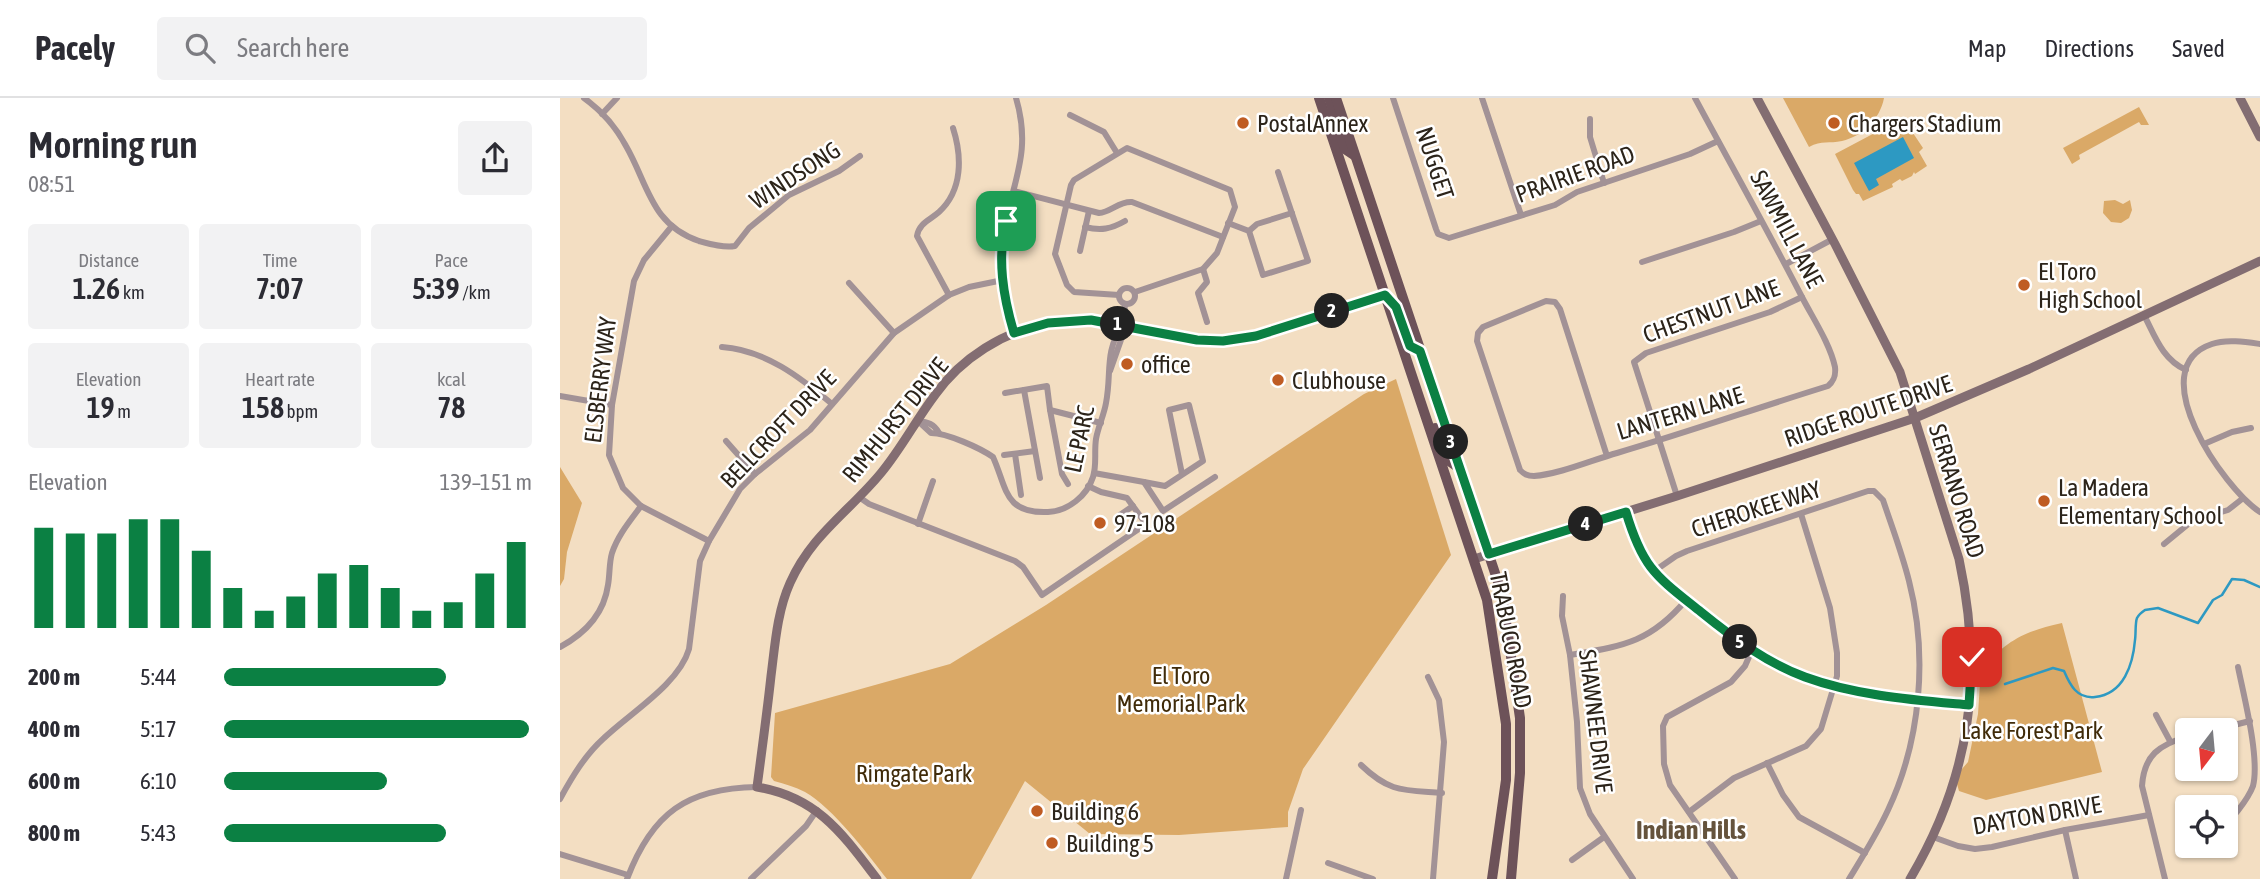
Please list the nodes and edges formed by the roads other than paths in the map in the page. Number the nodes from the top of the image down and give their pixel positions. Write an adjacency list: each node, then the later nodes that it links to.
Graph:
1 (584, 98): 12 (street, WINDSONG)
2 (617, 98): 12 (street)
3 (1016, 98): 23 (street)
4 (1320, 98): 48 (main road, TRABUCO ROAD)
5 (1329, 98): 19 (main road)
6 (1336, 98): 19 (main road, TRABUCO ROAD)
7 (1393, 98): 35 (street, NUGGET)
8 (1482, 98): 27 (street)
9 (1695, 98): 17 (street, SAWMILL LANE)
10 (1757, 98): 36 (street, SERRANO ROAD)
11 (2240, 98): 16 (street)
12 (603, 114): 31 (street, WINDSONG)
13 (1070, 115): 18 (street)
14 (1590, 119): 22 (street)
15 (953, 128): 46 (street)
16 (2260, 136)
17 (1718, 141): 22 (street, PRAIRIE ROAD); 29 (street, SAWMILL LANE)
18 (1117, 153): 24 (street); 30 (street)
19 (1355, 155): 37 (main road, TRABUCO ROAD)
20 (860, 156): 31 (street, WINDSONG)
21 (1278, 172): 26 (street)
22 (1604, 183): 27 (street, PRAIRIE ROAD)
23 (1014, 191): 24 (street); 43 (street)
24 (1066, 205): 25 (street); 47 (street)
25 (1089, 211): 32 (street); 34 (street)
26 (1292, 213): 33 (street); 33 (street)
27 (1521, 215): 35 (street, PRAIRIE ROAD)
28 (1125, 221): 32 (street)
29 (1761, 221): 40 (street); 41 (street, SAWMILL LANE)
30 (1228, 223): 33 (street); 34 (street)
31 (672, 226): 65 (street, ELSBERRY WAY)
32 (1085, 227): 38 (street)
33 (1249, 231)
34 (1223, 237): 42 (street)
35 (1443, 237)
36 (1833, 239): 41 (street); 67 (street, SERRANO ROAD)
37 (1385, 247): 48 (main road); 58 (main road, TRABUCO ROAD)
38 (1080, 251)
39 (2260, 261): 51 (street, RIDGE ROUTE DRIVE)
40 (1642, 262)
41 (1786, 264): 49 (street, SAWMILL LANE)
42 (1203, 269): 45 (street); 52 (street)
43 (1003, 280): 46 (street, BELLCROFT DRIVE); 54 (street)
44 (849, 284): 55 (street)
45 (1135, 292): 47 (street); 50 (street)
46 (949, 295): 55 (street, BELLCROFT DRIVE)
47 (1119, 295): 50 (street)
48 (1385, 295): 53 (street, RIMHURST DRIVE); 58 (main road); 69 (main road, TRABUCO ROAD)
49 (1802, 297): 60 (street, SAWMILL LANE); 73 (street, CHESTNUT LANE)
50 (1125, 304): 53 (street, LE PARC)
51 (2144, 315): 59 (street); 67 (street, RIDGE ROUTE DRIVE)
52 (1207, 322)
53 (1122, 325): 54 (street, RIMHURST DRIVE); 70 (street, LE PARC)
54 (1014, 333): 68 (street, RIMHURST DRIVE)
55 (894, 334): 64 (street, BELLCROFT DRIVE)
56 (2260, 344): 59 (street)
57 (722, 347): 64 (street)
58 (1420, 351): 79 (main road, TRABUCO ROAD)
59 (2186, 370): 74 (street)
60 (1833, 381): 73 (street, LANTERN LANE)
61 (1024, 390): 62 (street); 66 (street); 75 (street)
62 (1005, 393)
63 (560, 396): 65 (street)
64 (832, 404): 81 (street, BELLCROFT DRIVE)
65 (612, 405): 93 (street, ELSBERRY WAY)
66 (1050, 410): 70 (street); 87 (street)
67 (1915, 418): 91 (street, RIDGE ROUTE DRIVE); 114 (street, SERRANO ROAD)
68 (918, 421): 88 (street, LE PARC); 90 (street, RIMHURST DRIVE)
69 (1427, 421): 79 (main road); 103 (main road, TRABUCO ROAD)
70 (1101, 423): 80 (street, LE PARC)
71 (2251, 428): 74 (street)
72 (726, 441): 81 (street)
73 (1658, 441): 78 (street, LANTERN LANE); 91 (street)
74 (2204, 444): 92 (street)
75 (1035, 451): 76 (street); 84 (street)
76 (1015, 454): 77 (street); 89 (street)
77 (1004, 455)
78 (1607, 456): 78 (street, LANTERN LANE)
79 (1459, 468): 102 (main road, TRABUCO ROAD)
80 (1094, 473): 86 (street); 88 (street, LE PARC)
81 (755, 474): 100 (street, BELLCROFT DRIVE)
82 (1182, 474): 82 (street); 86 (street)
83 (1215, 477): 86 (street)
84 (1040, 478)
85 (933, 481): 99 (street)
86 (1143, 482)
87 (1068, 484)
88 (1088, 486): 94 (street)
89 (1021, 495)
90 (859, 496): 99 (street); 122 (street, RIMHURST DRIVE)
91 (1677, 496): 95 (street, RIDGE ROUTE DRIVE)
92 (2242, 499): 96 (street); 101 (street)
93 (641, 506): 100 (street, ELSBERRY WAY); 107 (street)
94 (1133, 506): 98 (street); 99 (street)
95 (1626, 512): 102 (street, RIDGE ROUTE DRIVE); 104 (street)
96 (2260, 512)
97 (1801, 514): 104 (street, CHEROKEE WAY); 112 (street); 113 (street, CHEROKEE WAY)
98 (1117, 517)
99 (918, 524)
100 (709, 541): 124 (street, BELLCROFT DRIVE)
101 (2164, 544)
102 (1489, 554): 103 (street, RIDGE ROUTE DRIVE); 144 (main road, TRABUCO ROAD)
103 (1474, 559): 143 (main road, TRABUCO ROAD)
104 (1653, 572): 106 (street)
105 (1563, 596): 109 (street, SHAWNEE DRIVE)
106 (1686, 600): 108 (street); 109 (street)
107 (560, 648)
108 (1752, 650): 112 (street); 128 (street)
109 (1570, 655): 131 (street, SHAWNEE DRIVE)
110 (2238, 667): 116 (street)
111 (1427, 677): 123 (street)
112 (1835, 686): 113 (street); 120 (street)
113 (1918, 700): 114 (street); 133 (street)
114 (1969, 705): 132 (street, SERRANO ROAD)
115 (2156, 715): 119 (street)
116 (2250, 722): 117 (street); 127 (street)
117 (2238, 725)
118 (2175, 740): 119 (street)
119 (2171, 741): 129 (street)
120 (1767, 763): 128 (street); 133 (street)
121 (1361, 765): 123 (street)
122 (757, 787): 125 (street); 137 (street)
123 (1442, 793): 142 (street)
124 (560, 799)
125 (817, 810): 138 (street); 139 (street)
126 (1301, 810): 140 (street)
127 (2238, 810)
128 (1689, 812): 146 (street)
129 (2149, 815): 130 (street, DAYTON DRIVE); 150 (street)
130 (2064, 830): 132 (street, DAYTON DRIVE); 149 (street)
131 (1604, 837): 135 (street); 145 (street, SHAWNEE DRIVE)
132 (1933, 837): 148 (street, SERRANO ROAD)
133 (1865, 853): 147 (street)
134 (560, 854): 137 (street)
135 (1572, 860)
136 (1328, 863): 141 (street)
137 (628, 877)
138 (751, 879)
139 (877, 879)
140 (1286, 879)
141 (1373, 879)
142 (1433, 879)
143 (1492, 879)
144 (1511, 879)
145 (1633, 879)
146 (1735, 879)
147 (1849, 879)
148 (1910, 879)
149 (2076, 879)
150 (2165, 879)

